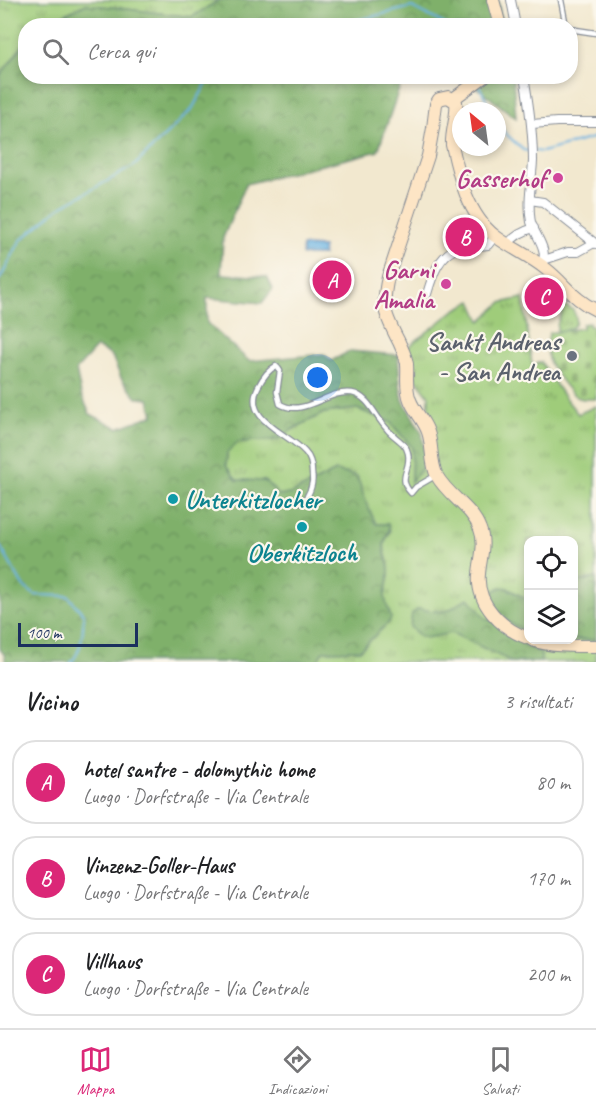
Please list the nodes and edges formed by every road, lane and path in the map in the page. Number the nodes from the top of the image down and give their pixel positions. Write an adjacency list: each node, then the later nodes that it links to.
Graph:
1 (493, 0): 4 (street)
2 (511, 0): 5 (street)
3 (561, 0): 6 (lane)
4 (498, 18)
5 (514, 18)
6 (564, 18)
7 (578, 30): 8 (lane)
8 (596, 33)
9 (473, 84): 11 (street)
10 (525, 84): 13 (street)
11 (454, 97): 16 (street); 22 (street)
12 (596, 122): 13 (street)
13 (532, 124): 14 (street)
14 (530, 200): 15 (street); 18 (street)
15 (534, 228): 17 (street); 19 (street)
16 (495, 236): 17 (street); 20 (street)
17 (508, 244): 19 (street)
18 (595, 244): 19 (street)
19 (543, 263): 21 (street)
20 (427, 294)
21 (596, 310)
22 (436, 475): 23 (lane); 24 (street)
23 (302, 502)
24 (524, 636)
25 (550, 644): 26 (street)
26 (596, 646)

